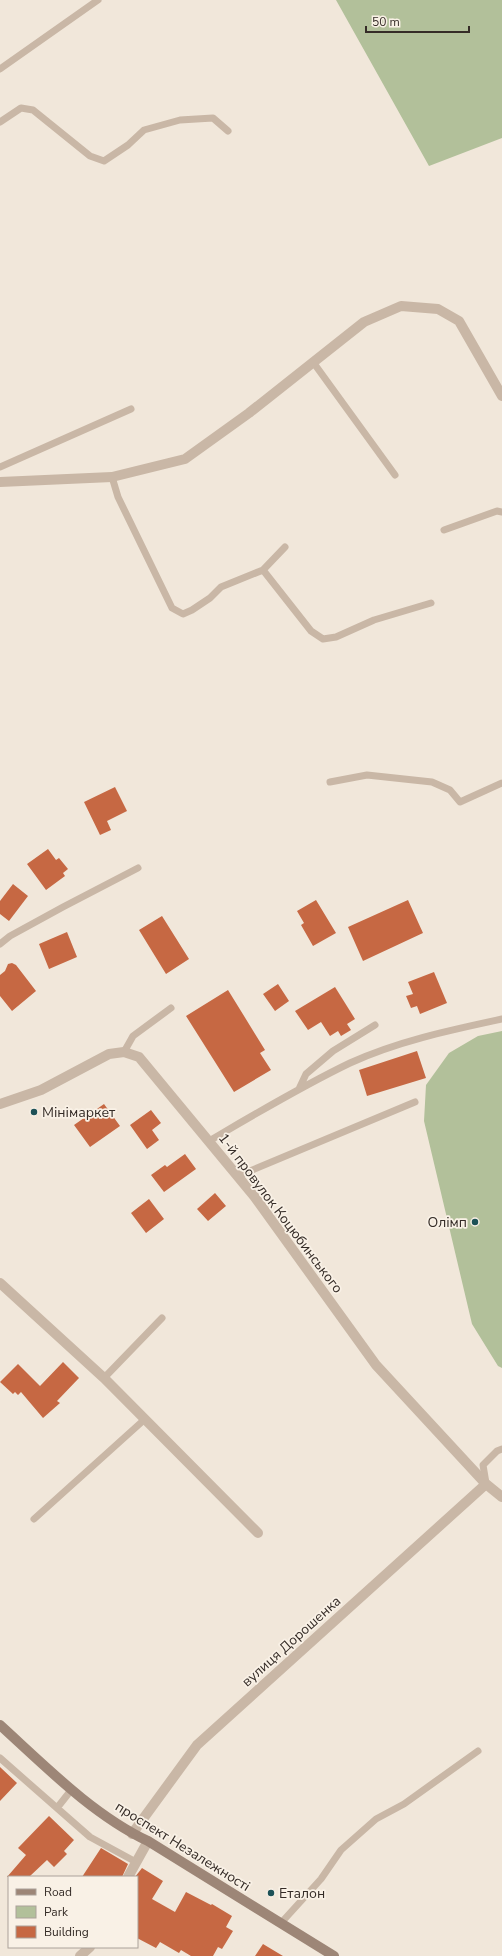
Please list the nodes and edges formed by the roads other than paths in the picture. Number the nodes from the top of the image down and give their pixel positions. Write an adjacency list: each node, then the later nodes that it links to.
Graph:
1 (98, 0): 2 (lane)
2 (0, 69)
3 (0, 122): 4 (lane)
4 (228, 131)
5 (313, 362): 6 (street); 9 (lane); 10 (street)
6 (502, 396)
7 (131, 409): 8 (lane)
8 (0, 467)
9 (395, 475)
10 (112, 477): 11 (street); 15 (lane)
11 (0, 482)
12 (502, 512): 13 (lane)
13 (444, 530)
14 (285, 548): 15 (lane)
15 (263, 570): 16 (lane)
16 (431, 603)
17 (330, 782): 18 (lane)
18 (502, 783)
19 (138, 868): 20 (lane)
20 (0, 944)
21 (171, 1008): 24 (lane)
22 (502, 1019): 25 (lane)
23 (375, 1025): 25 (lane)
24 (124, 1052): 27 (street); 28 (street, 1-й провулок Коцюбинського)
25 (299, 1089): 28 (lane)
26 (415, 1102): 29 (lane)
27 (0, 1104)
28 (209, 1141): 29 (street, 1-й провулок Коцюбинського)
29 (238, 1176): 35 (street, 1-й провулок Коцюбинського)
30 (0, 1283): 32 (street)
31 (162, 1318): 32 (lane)
32 (104, 1378): 33 (street)
33 (145, 1419): 37 (lane); 38 (street)
34 (502, 1449): 35 (lane)
35 (486, 1484): 36 (street, 1-й провулок Коцюбинського); 44 (street, вулиця Дорошенка)
36 (502, 1497)
37 (34, 1520)
38 (258, 1533)
39 (0, 1725): 42 (main road, проспект Незалежності)
40 (478, 1751): 48 (lane)
41 (0, 1758): 43 (lane)
42 (72, 1789): 43 (lane); 44 (main road, проспект Незалежності)
43 (57, 1808): 46 (lane)
44 (132, 1834): 45 (main road, проспект Незалежності)
45 (148, 1841): 46 (street); 48 (main road, проспект Незалежності)
46 (136, 1862): 47 (street)
47 (129, 1876)
48 (281, 1924): 51 (main road, проспект Незалежності)
49 (89, 1948): 50 (street)
50 (80, 1956)
51 (334, 1956)

